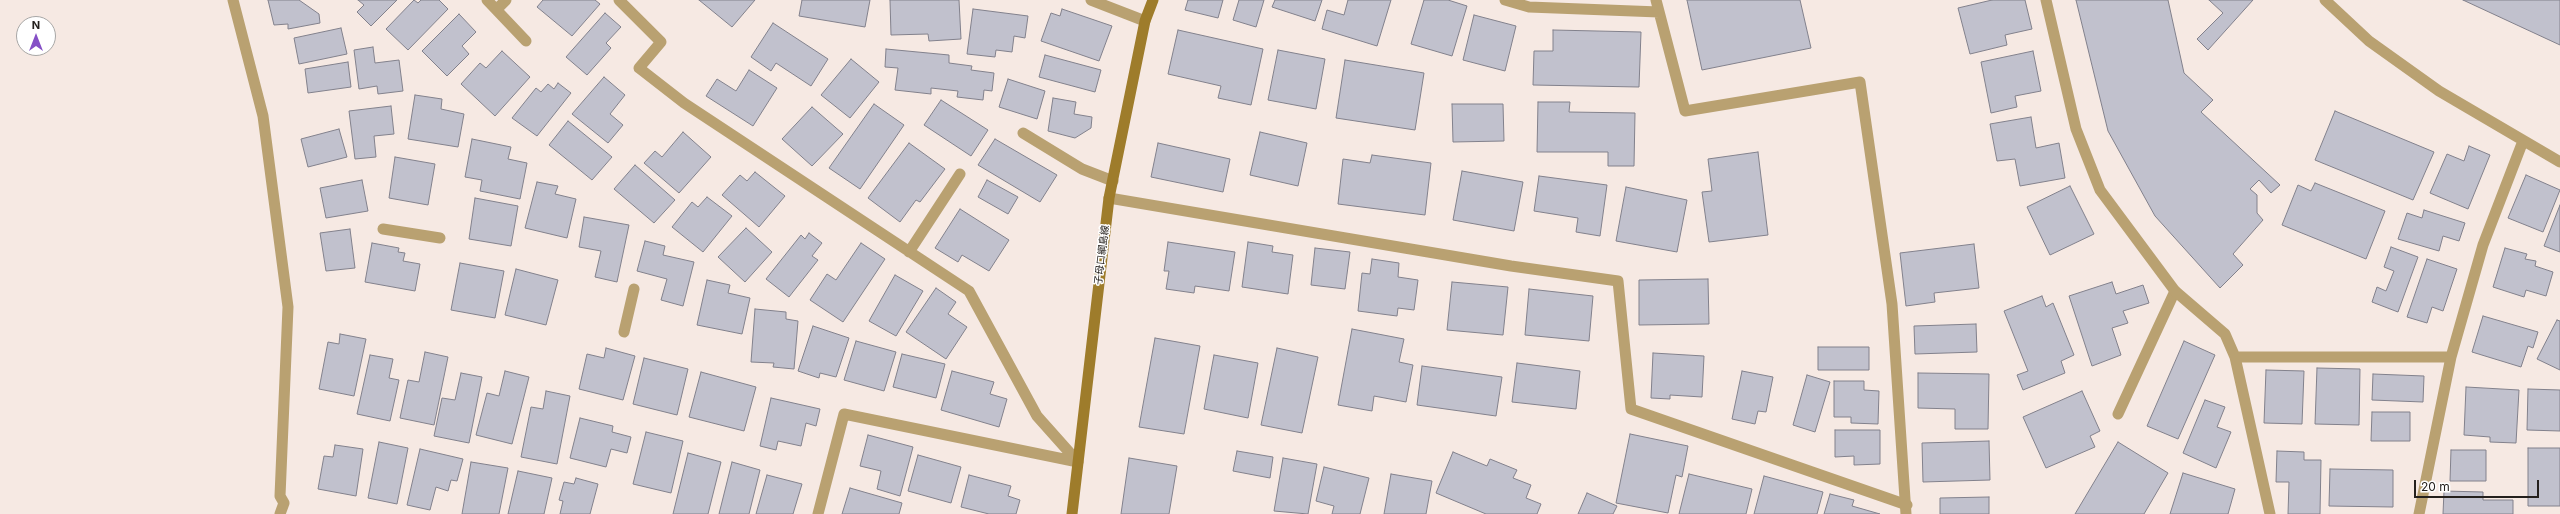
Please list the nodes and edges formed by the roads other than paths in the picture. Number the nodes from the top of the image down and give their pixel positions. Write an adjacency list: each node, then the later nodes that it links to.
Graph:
1 (233, 0): 32 (street)
2 (487, 0): 11 (street)
3 (506, 0): 11 (street)
4 (618, 0): 23 (street)
5 (1091, 0): 13 (street)
6 (1153, 0): 13 (main road, 子母口綱島線)
7 (1505, 0): 12 (street)
8 (1656, 0): 12 (street)
9 (2046, 0): 25 (street)
10 (2325, 0): 16 (street)
11 (497, 9): 14 (street)
12 (1659, 12): 31 (street)
13 (1144, 21): 19 (main road, 子母口綱島線)
14 (526, 41)
15 (1022, 133): 19 (street)
16 (2523, 141): 17 (street); 28 (street)
17 (2560, 162)
18 (960, 174): 23 (street)
19 (1113, 181): 20 (main road, 子母口綱島線)
20 (1109, 198): 30 (main road, 子母口綱島線); 31 (street)
21 (383, 229): 22 (street)
22 (440, 238)
23 (909, 252): 30 (street)
24 (634, 289): 26 (street)
25 (2175, 291): 27 (street); 29 (street)
26 (624, 332)
27 (2235, 357): 28 (street); 35 (street)
28 (2451, 357): 36 (street)
29 (2118, 414)
30 (1078, 462): 33 (street); 34 (main road, 子母口綱島線)
31 (1907, 509)
32 (280, 514)
33 (818, 514)
34 (1072, 514)
35 (2270, 514)
36 (2419, 514)

